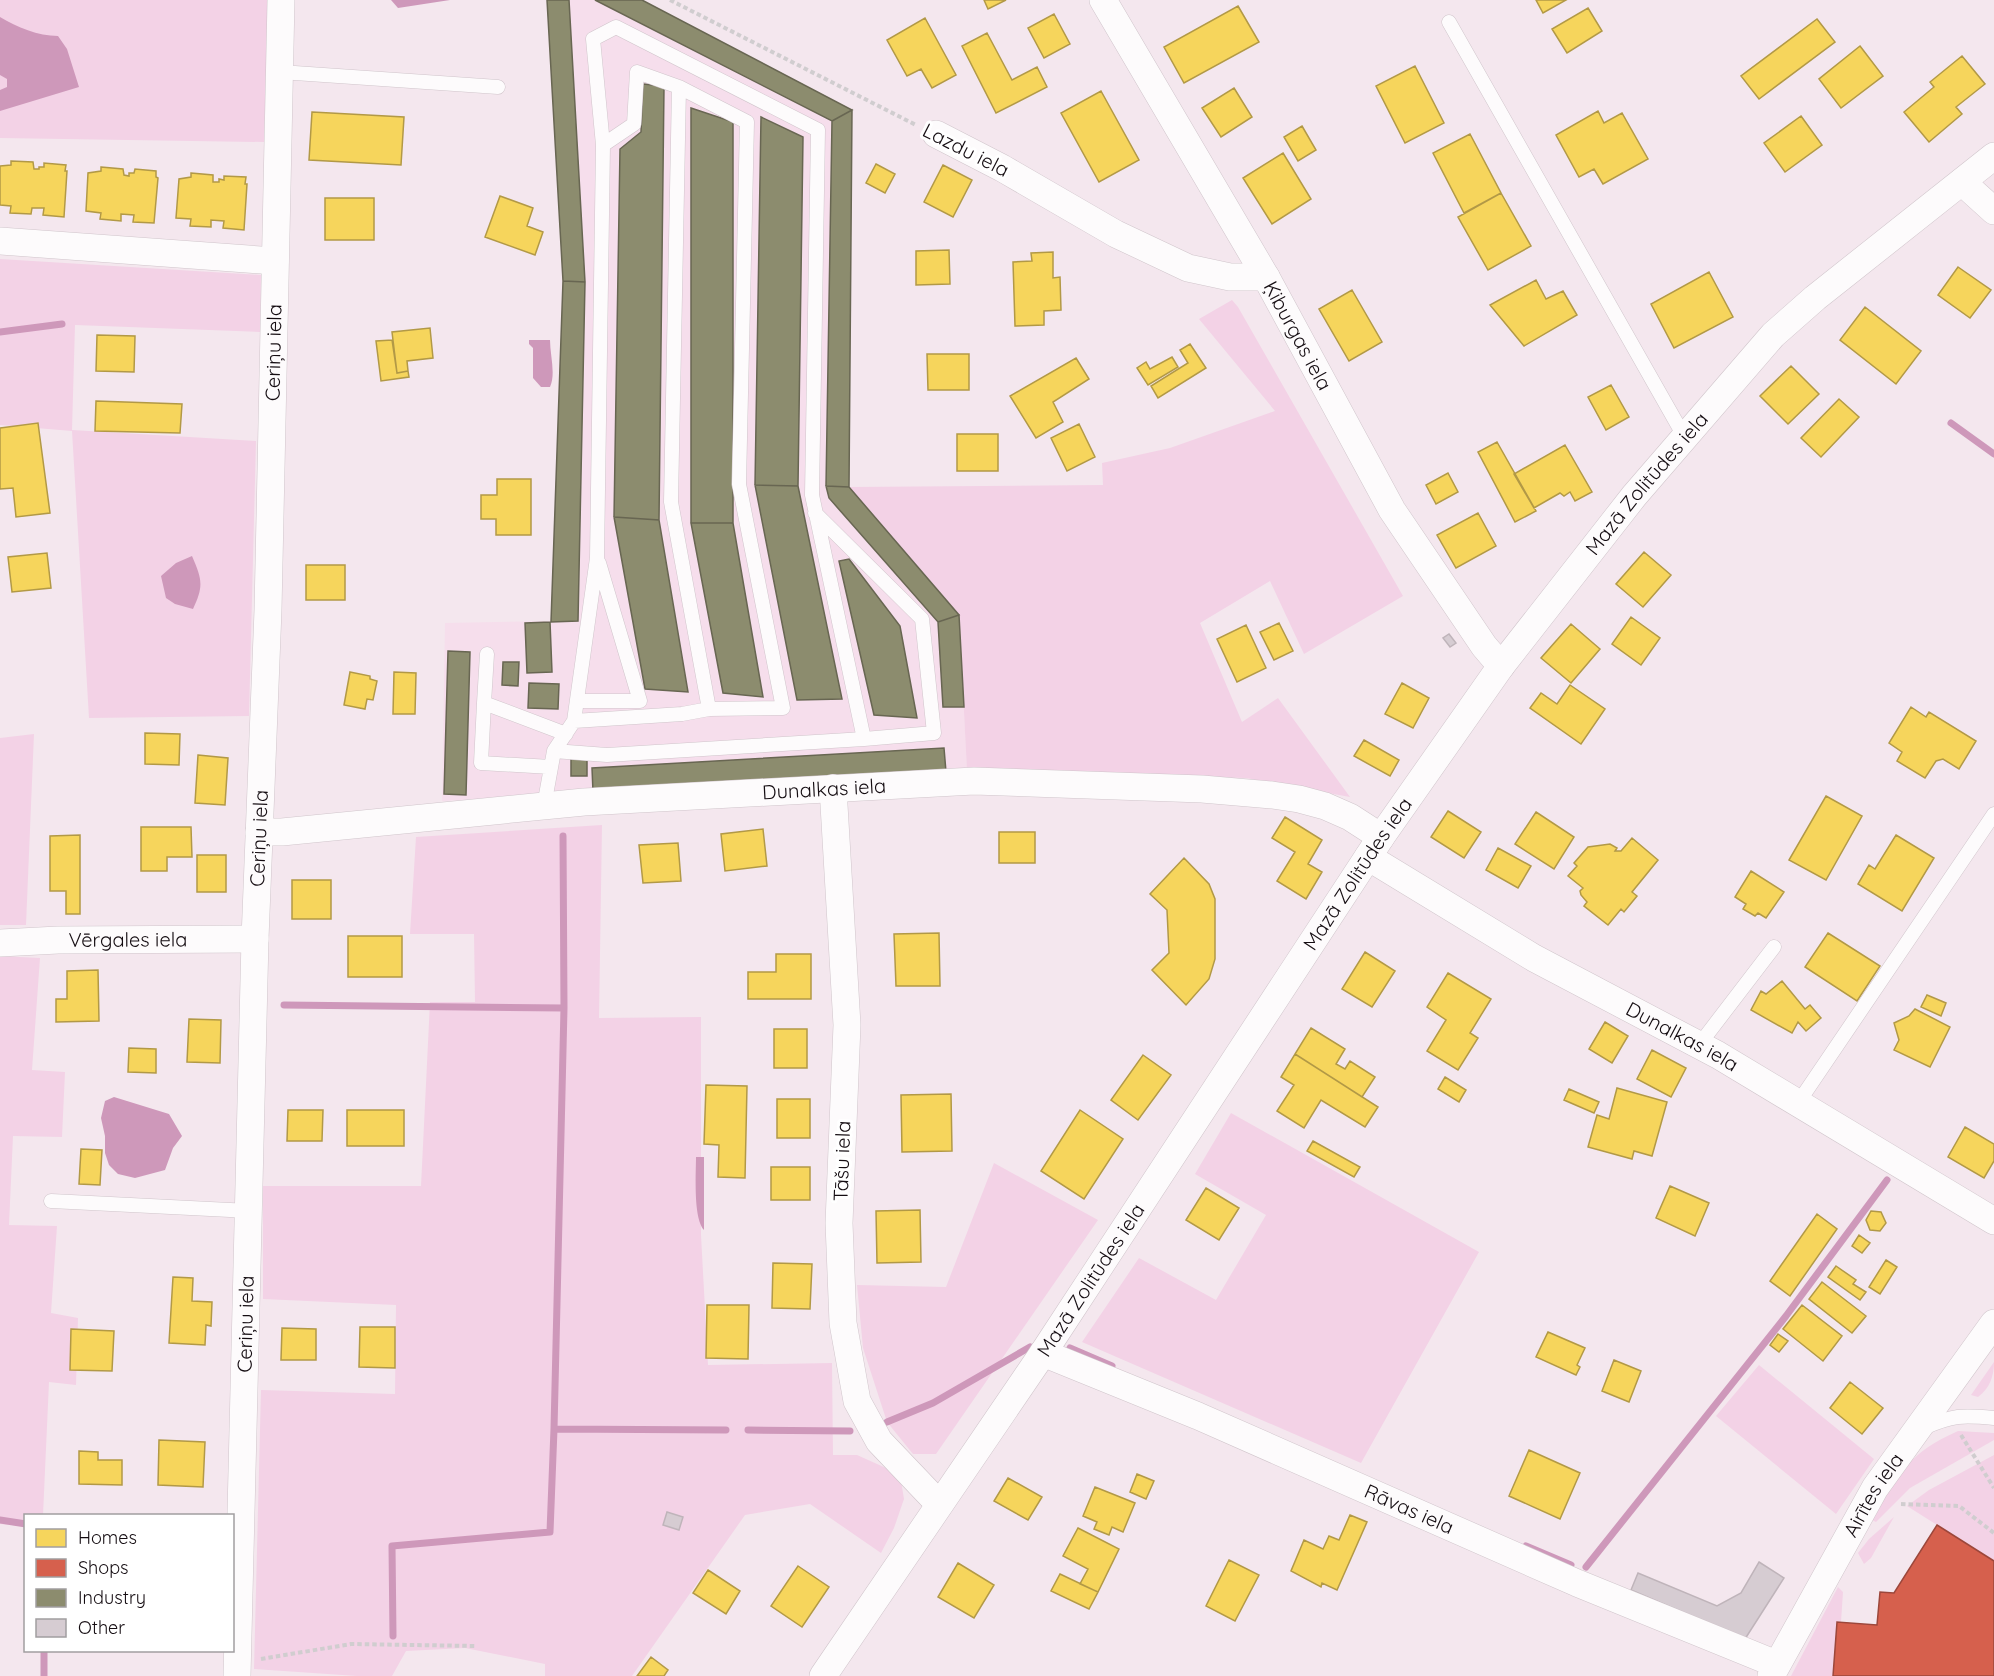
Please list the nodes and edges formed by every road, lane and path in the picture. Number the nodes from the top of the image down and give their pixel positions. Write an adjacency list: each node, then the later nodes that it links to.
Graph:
1 (281, 0): 5 (street, Ceriņu iela)
2 (670, 0): 8 (path, Lazdu iela)
3 (1103, 0): 15 (street, Ķiburgas iela)
4 (1449, 22): 16 (lane)
5 (280, 72): 6 (lane); 14 (street, Ceriņu iela)
6 (498, 87)
7 (679, 87): 9 (lane); 23 (lane); 23 (lane)
8 (936, 134): 15 (street, Lazdu iela)
9 (603, 145): 17 (lane); 18 (lane)
10 (1994, 156): 11 (street, Mazā Zolitūdes iela)
11 (1962, 182): 12 (street); 16 (street, Mazā Zolitūdes iela)
12 (1994, 211)
13 (0, 241): 14 (street)
14 (275, 261): 32 (street, Ceriņu iela)
15 (1266, 277): 20 (street, Ķiburgas iela)
16 (1684, 436): 20 (street, Mazā Zolitūdes iela)
17 (815, 513): 26 (lane); 26 (lane)
18 (597, 558): 21 (lane); 21 (lane)
19 (487, 654): 22 (lane)
20 (1501, 666): 33 (street, Mazā Zolitūdes iela)
21 (577, 701): 24 (lane)
22 (484, 703): 25 (lane); 28 (lane)
23 (709, 709): 24 (lane)
24 (574, 722): 25 (lane)
25 (566, 734): 27 (lane)
26 (864, 739): 27 (lane)
27 (554, 751): 28 (lane)
28 (551, 767): 30 (lane)
29 (832, 788): 30 (street, Dunalkas iela); 33 (street, Dunalkas iela); 48 (street, Tāšu iela)
30 (544, 806): 32 (street, Dunalkas iela)
31 (1994, 814): 38 (lane)
32 (259, 832): 34 (street, Ceriņu iela)
33 (1375, 847): 37 (street, Dunalkas iela); 43 (street, Mazā Zolitūdes iela)
34 (255, 939): 35 (street, Vērgales iela); 40 (street, Ceriņu iela)
35 (0, 943)
36 (1774, 946): 37 (lane)
37 (1699, 1045): 38 (street, Dunalkas iela)
38 (1798, 1103): 41 (street, Dunalkas iela)
39 (51, 1201): 40 (lane)
40 (250, 1211): 52 (street, Ceriņu iela)
41 (1994, 1221)
42 (1994, 1323): 46 (street, Airītes iela)
43 (1043, 1353): 48 (street, Mazā Zolitūdes iela); 53 (street, Rāvas iela)
44 (1963, 1414): 45 (lane); 46 (lane); 47 (path)
45 (1994, 1418)
46 (1916, 1431): 53 (street, Airītes iela)
47 (1994, 1488)
48 (939, 1504): 54 (street, Mazā Zolitūdes iela)
49 (1901, 1504): 50 (path)
50 (1994, 1533)
51 (476, 1646): 52 (path)
52 (237, 1670)
53 (1773, 1670)
54 (823, 1676)

